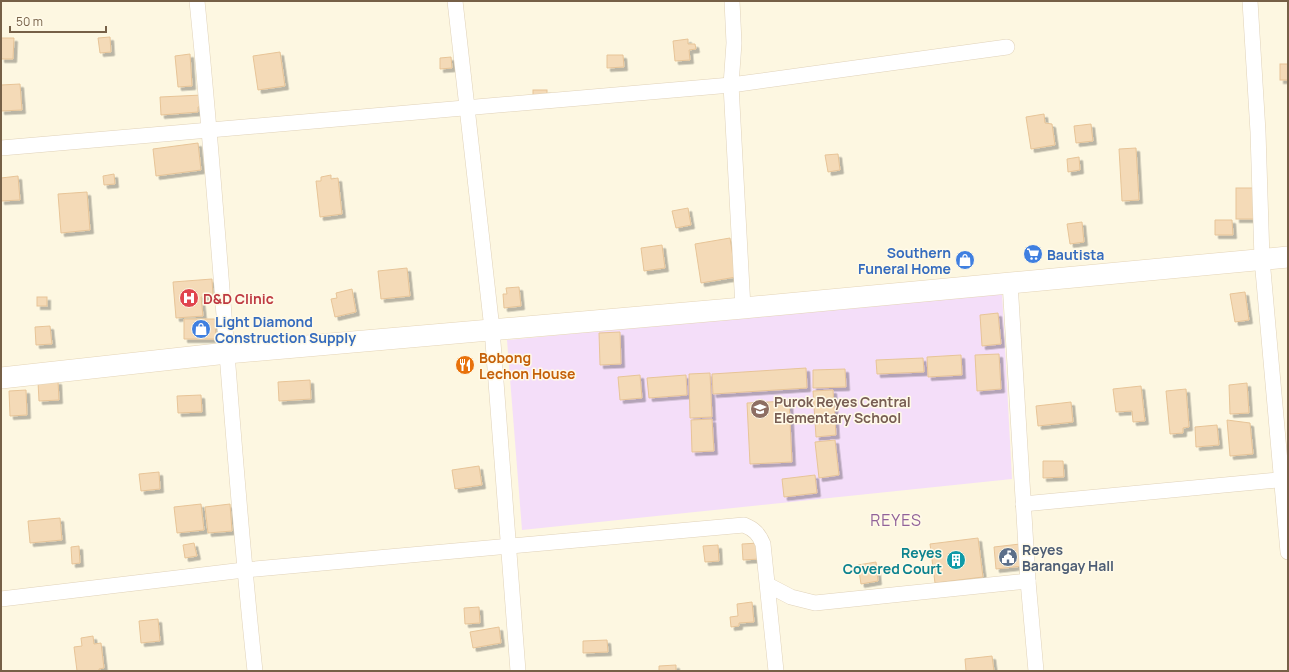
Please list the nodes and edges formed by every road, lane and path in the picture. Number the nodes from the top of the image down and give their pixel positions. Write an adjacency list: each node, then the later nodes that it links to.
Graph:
1 (197, 1): 8 (street)
2 (455, 1): 7 (street)
3 (732, 1): 6 (street)
4 (1250, 1): 11 (street)
5 (1007, 47): 6 (street)
6 (731, 84): 7 (street); 13 (street)
7 (467, 108): 8 (street); 14 (street)
8 (210, 130): 9 (street); 15 (street)
9 (1, 148)
10 (1288, 257): 11 (main road)
11 (1262, 259): 12 (main road); 17 (street)
12 (1010, 282): 13 (main road); 18 (street)
13 (744, 308): 14 (main road)
14 (492, 329): 15 (main road); 19 (street)
15 (227, 352): 16 (main road); 21 (street)
16 (1, 378)
17 (1284, 480): 18 (street); 20 (street)
18 (1023, 504): 22 (street)
19 (508, 546): 21 (street); 23 (street); 26 (street)
20 (1288, 552)
21 (244, 570): 24 (street); 25 (street)
22 (1028, 581): 23 (street); 28 (street)
23 (768, 585): 27 (street)
24 (1, 599)
25 (255, 671)
26 (518, 671)
27 (776, 671)
28 (1036, 671)

